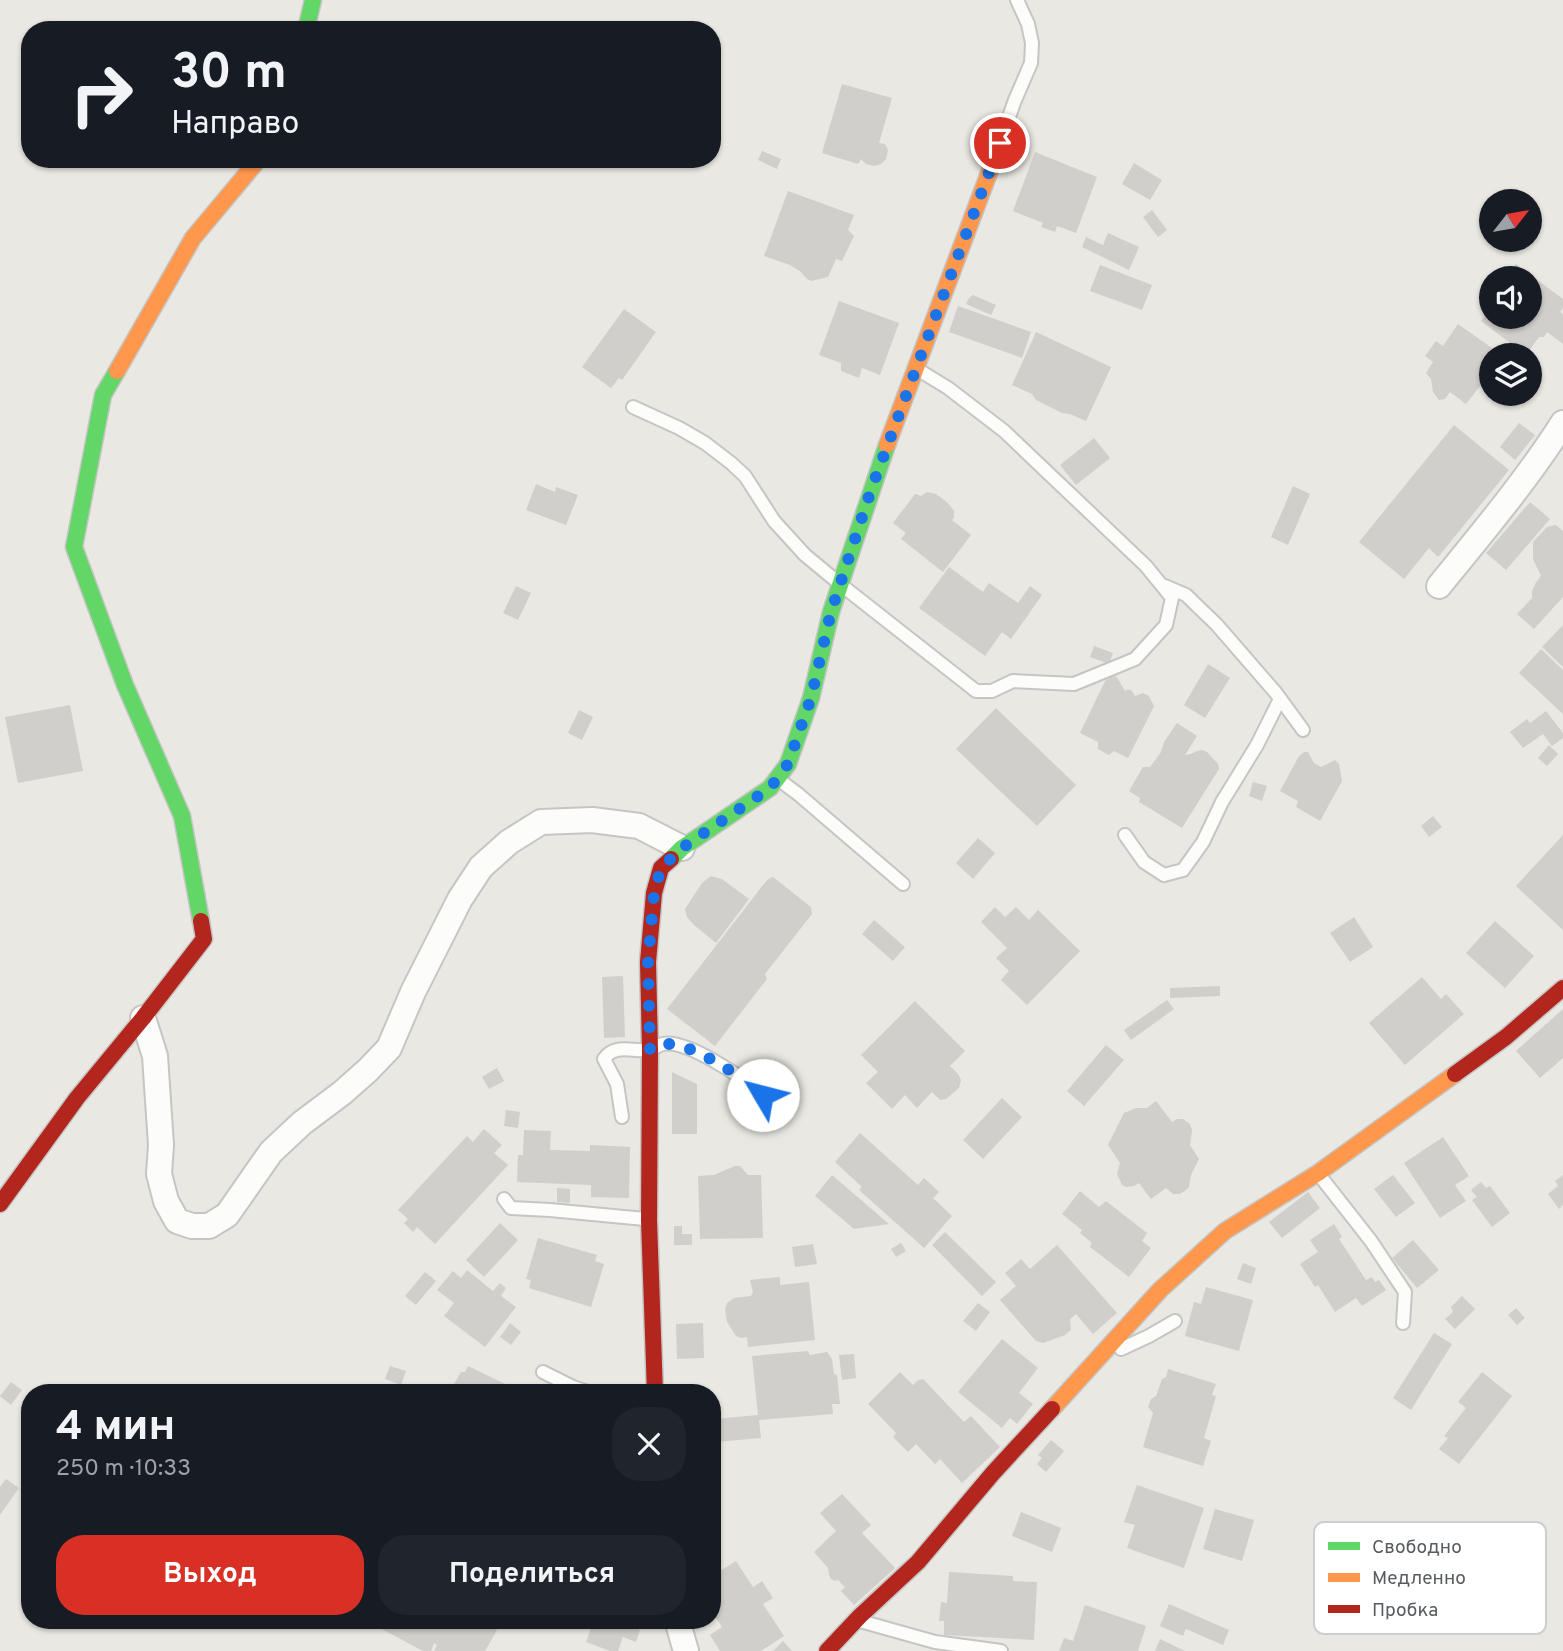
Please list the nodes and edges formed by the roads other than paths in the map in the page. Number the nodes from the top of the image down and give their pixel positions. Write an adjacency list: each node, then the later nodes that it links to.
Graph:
1 (313, 0): 3 (street)
2 (1017, 0): 4 (lane)
3 (308, 21)
4 (992, 165): 6 (street)
5 (253, 168): 19 (street)
6 (917, 368): 9 (street); 10 (lane)
7 (633, 407): 9 (lane)
8 (1563, 424): 11 (street)
9 (839, 584): 10 (lane); 14 (street)
10 (1161, 584): 12 (lane)
11 (1439, 586)
12 (1280, 699): 13 (lane); 15 (lane)
13 (1303, 730)
14 (778, 779): 16 (street); 17 (lane)
15 (1125, 835)
16 (682, 848): 19 (street); 20 (street)
17 (903, 884)
18 (1563, 988): 23 (street)
19 (143, 1018): 25 (street)
20 (650, 1050): 21 (lane); 22 (lane); 26 (street)
21 (763, 1095)
22 (622, 1117)
23 (1318, 1173): 28 (lane); 29 (street)
24 (504, 1199): 26 (lane)
25 (0, 1204)
26 (649, 1220): 32 (street)
27 (1175, 1321): 29 (lane)
28 (1403, 1323)
29 (1101, 1356): 33 (street)
30 (542, 1372): 31 (lane)
31 (567, 1384)
32 (655, 1384)
33 (856, 1620): 36 (street); 37 (lane)
34 (680, 1629): 35 (street)
35 (686, 1651)
36 (827, 1651)
37 (1001, 1651)

